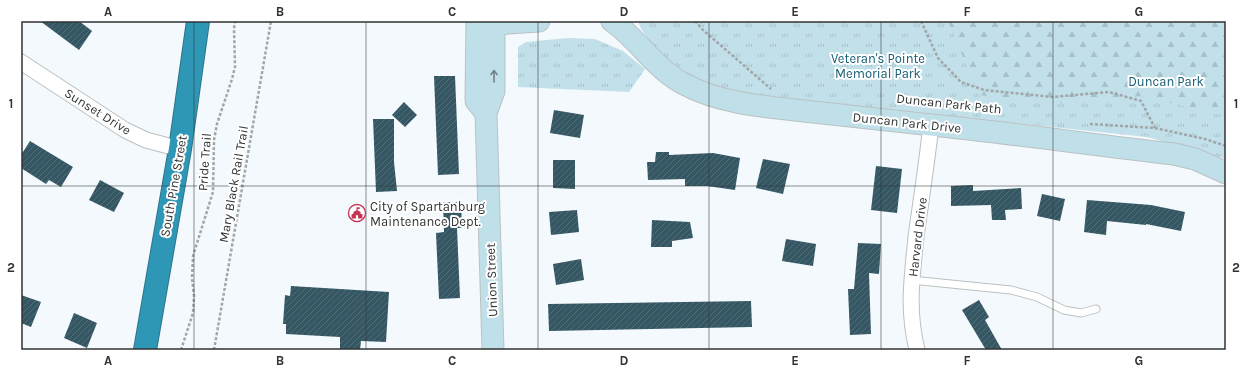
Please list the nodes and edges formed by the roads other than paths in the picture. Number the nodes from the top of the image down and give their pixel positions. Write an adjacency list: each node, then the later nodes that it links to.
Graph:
1 (198, 21): 7 (highway, South Pine Street)
2 (539, 21): 4 (street)
3 (612, 21): 6 (street, Duncan Park Drive)
4 (485, 23): 12 (street, Union Street)
5 (21, 62): 7 (street, Sunset Drive)
6 (932, 125): 8 (street, Duncan Park Drive); 9 (street, Harvard Drive)
7 (180, 149): 11 (highway, South Pine Street)
8 (1226, 173)
9 (912, 280): 10 (lane); 13 (street, Harvard Drive)
10 (1096, 309)
11 (145, 350)
12 (493, 350)
13 (917, 350)

